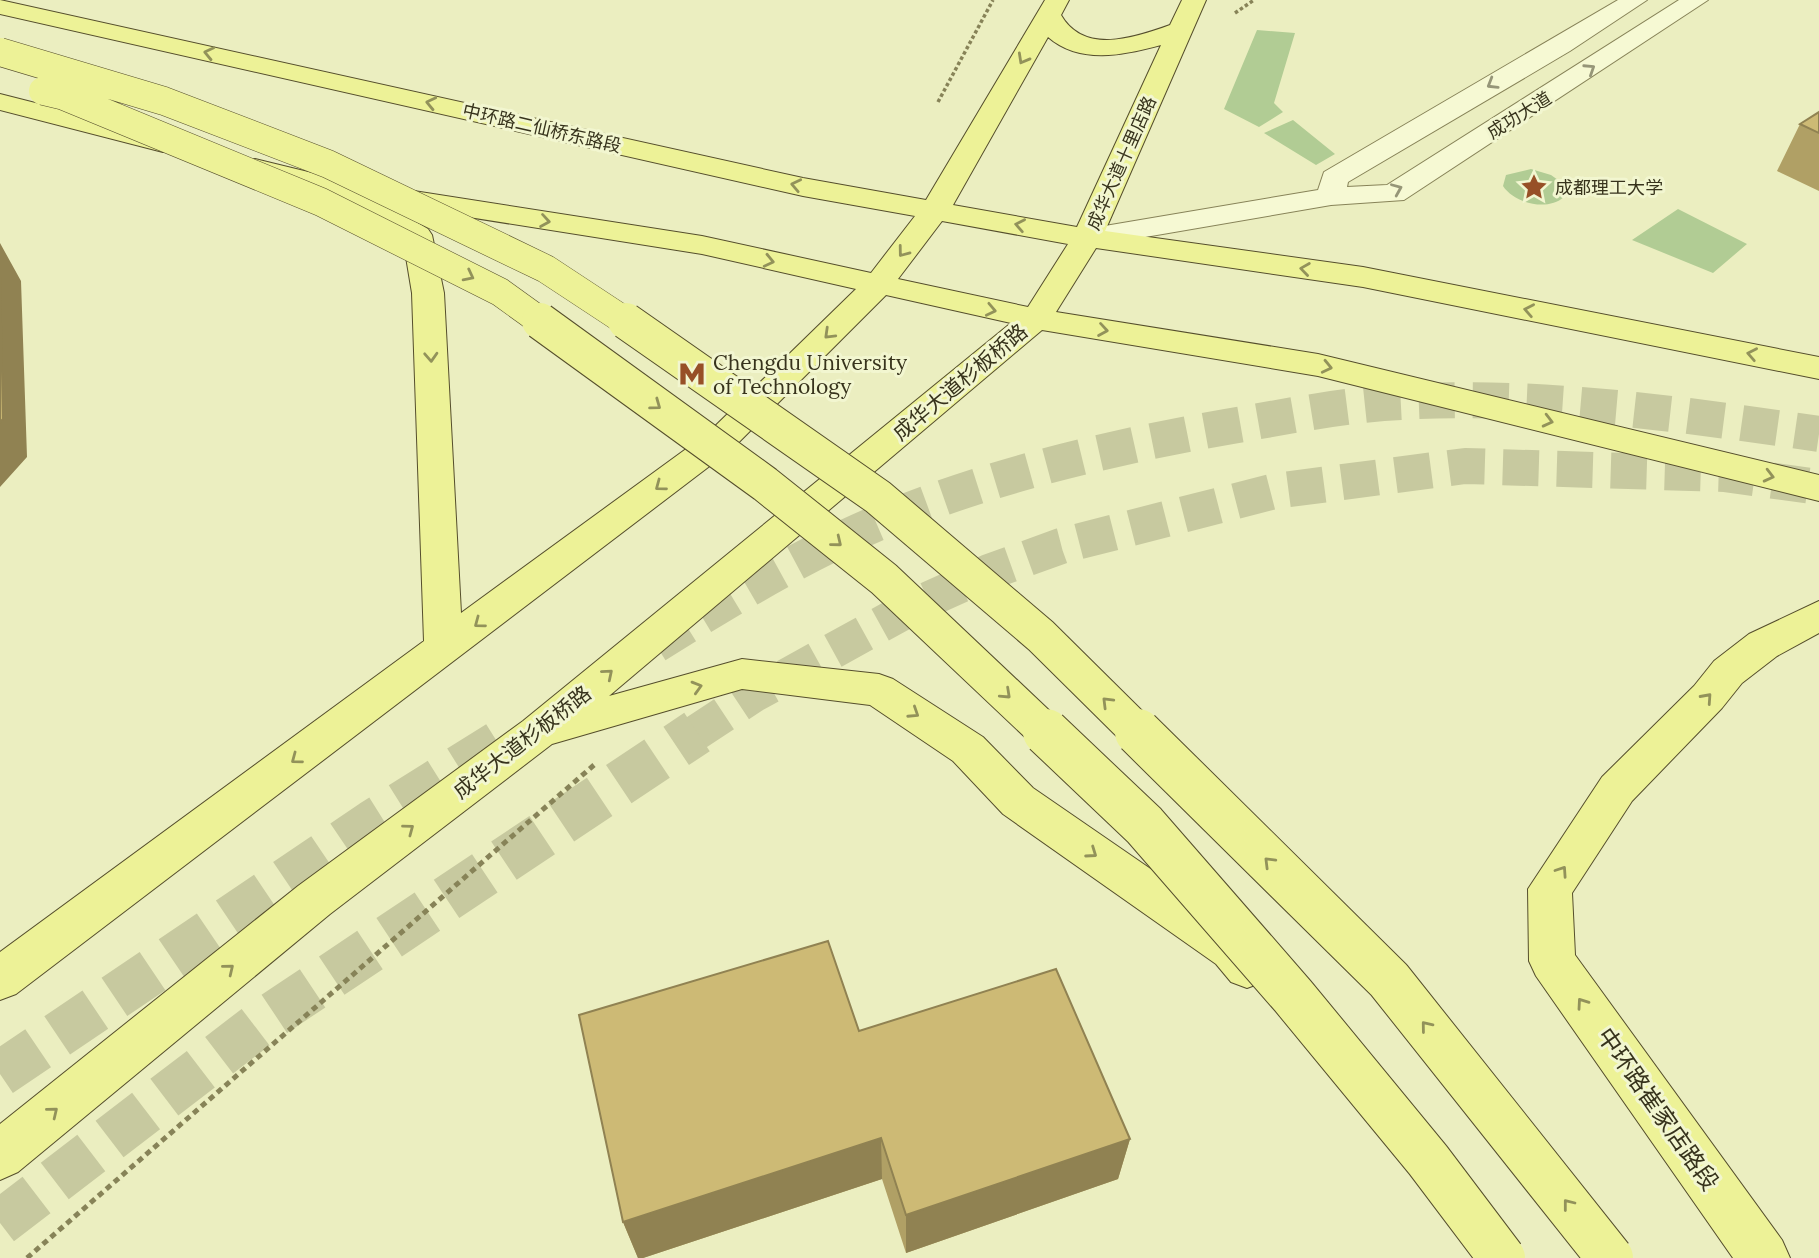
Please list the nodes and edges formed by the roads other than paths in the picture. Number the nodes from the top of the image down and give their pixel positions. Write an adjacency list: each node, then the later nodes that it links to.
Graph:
1 (1194, 0): 6 (main road, 成华大道十里店路)
2 (1635, 0): 11 (street, 成功大道, one-way to 11)
3 (1696, 0): 11 (street, 成功大道, one-way to 3)
4 (7, 4): 12 (main road, 中环路二仙桥东路段, one-way to 4)
5 (1053, 8): 6 (main road); 12 (main road, one-way to 12)
6 (1180, 30): 13 (main road, 成华大道十里店路)
7 (0, 52): 25 (main road, one-way to 7, bridge)
8 (0, 80): 24 (main road, one-way to 24, bridge)
9 (0, 102): 10 (main road)
10 (337, 188): 14 (main road, one-way to 14); 19 (main road, one-way to 19)
11 (1331, 196): 13 (street, 成功大道)
12 (935, 210): 13 (main road, 中环路二仙桥东路段, one-way to 12); 14 (main road, one-way to 14)
13 (1087, 238): 15 (main road, 成华大道十里店路); 16 (main road, 中环路二仙桥东路段, one-way to 13)
14 (877, 286): 15 (main road, one-way to 15); 19 (main road, one-way to 19)
15 (1036, 319): 17 (main road, one-way to 17); 20 (main road, 成华大道杉板桥路, one-way to 15)
16 (1819, 368)
17 (1819, 488)
18 (1819, 616): 26 (main road, 中环路崔家店路段, one-way to 18)
19 (444, 650): 21 (main road, one-way to 21)
20 (537, 733): 22 (main road, 成华大道杉板桥路, one-way to 20); 23 (main road, one-way to 23)
21 (0, 979)
22 (0, 1155)
23 (1479, 1258)
24 (1502, 1258)
25 (1610, 1258)
26 (1764, 1258)

